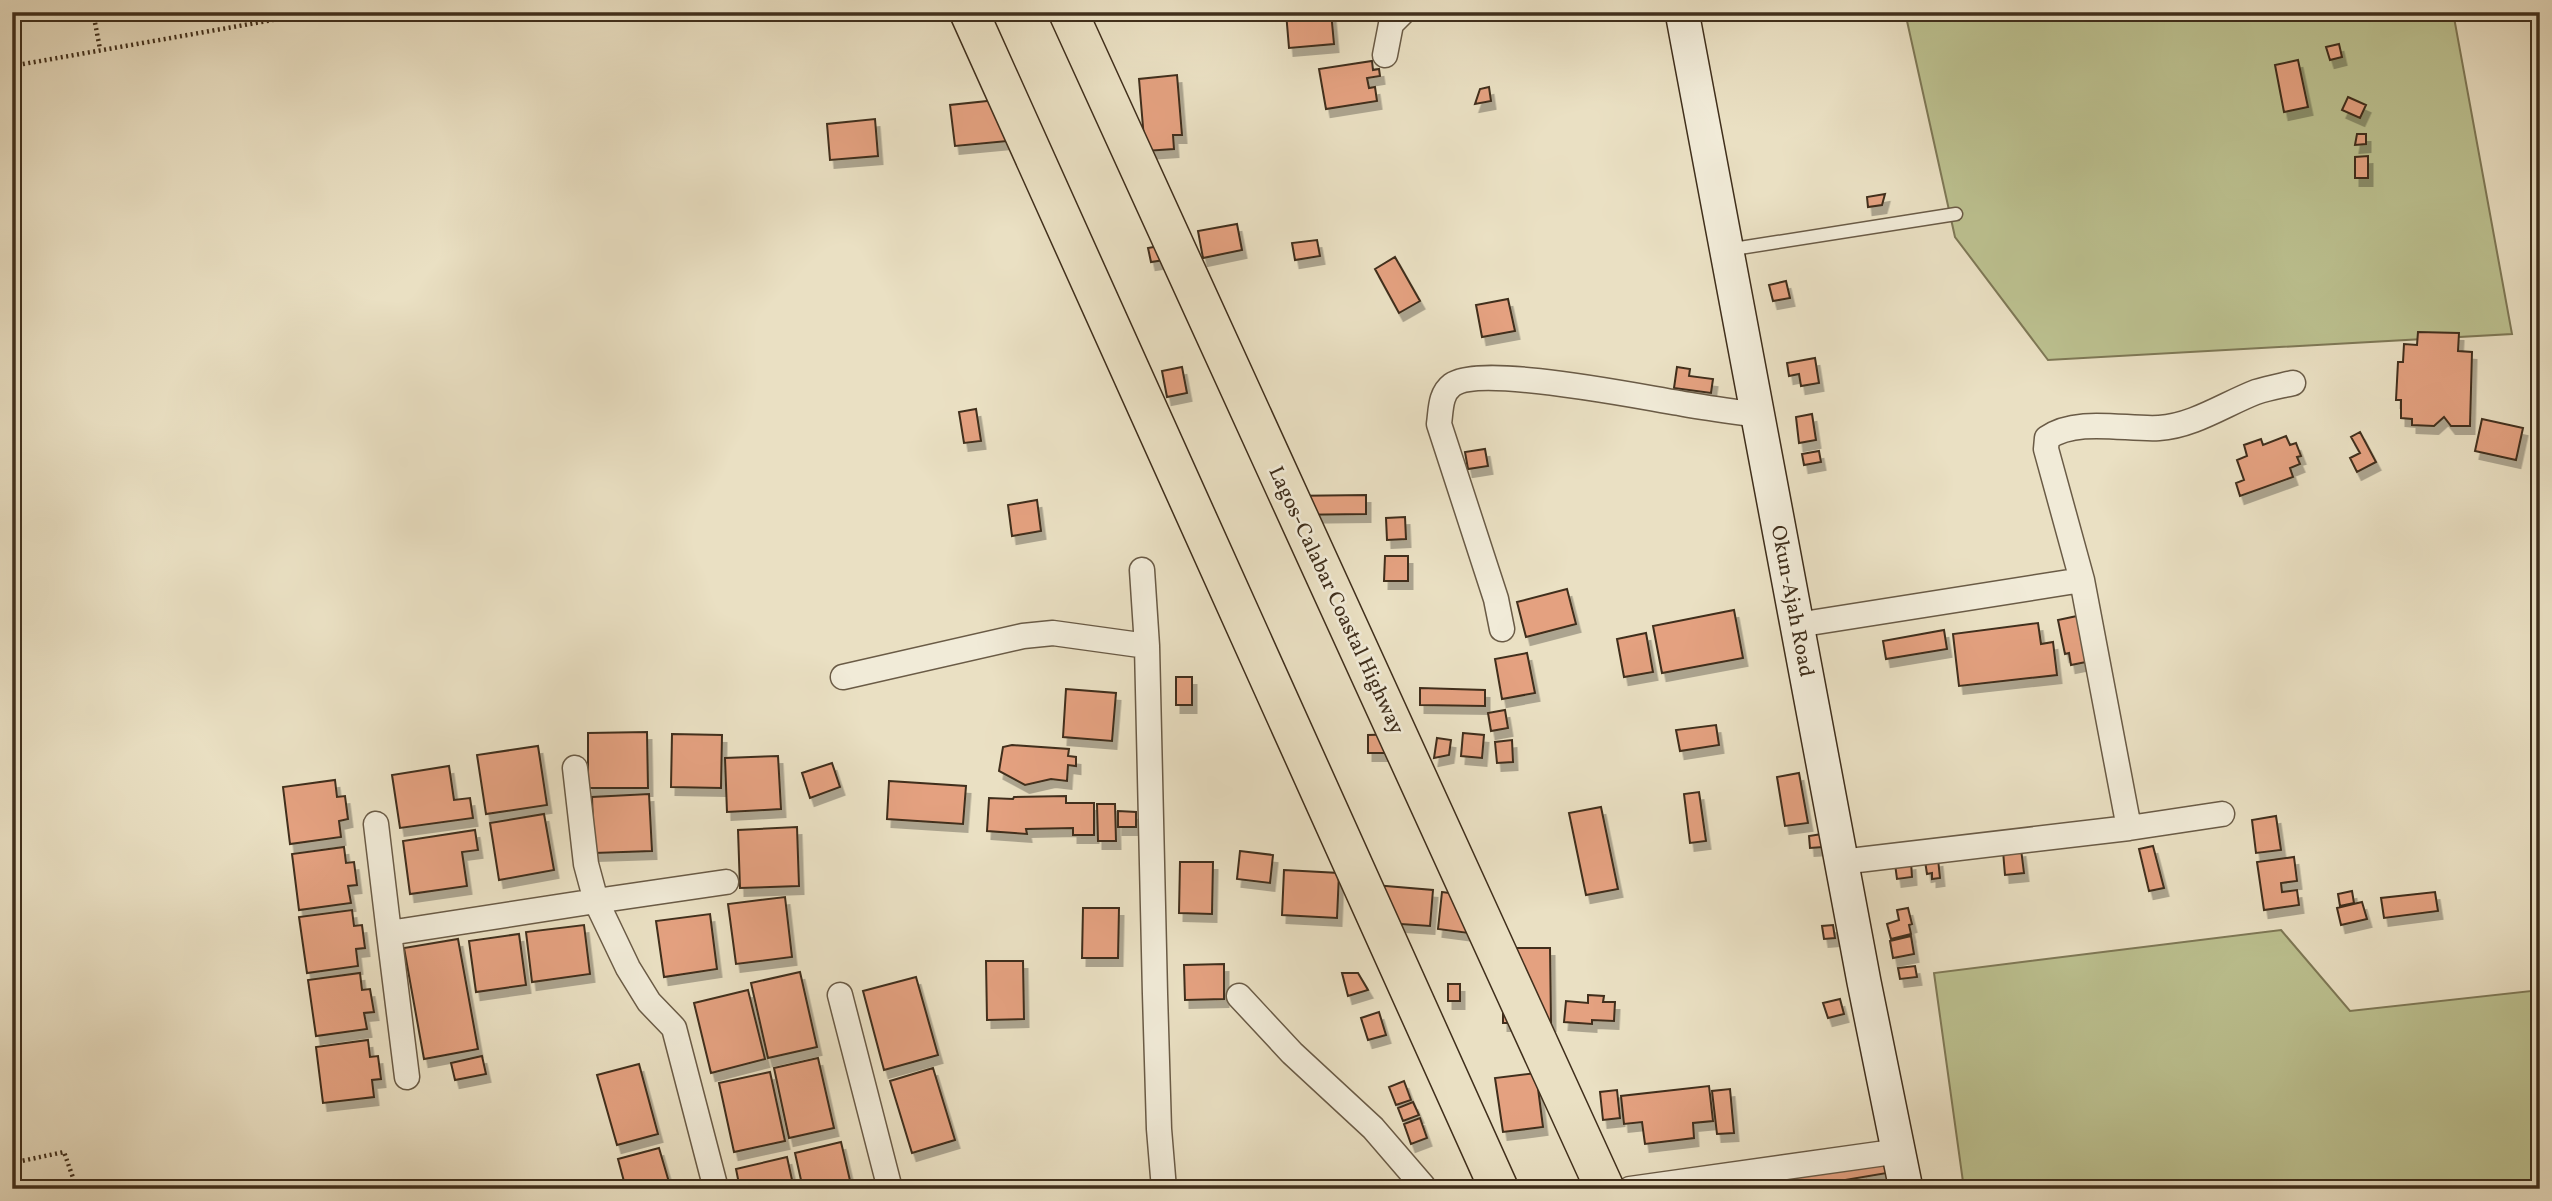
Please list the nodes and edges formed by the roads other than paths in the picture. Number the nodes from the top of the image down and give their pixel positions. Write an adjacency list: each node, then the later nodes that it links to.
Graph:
1 (969, 12): 32 (highway)
2 (1068, 12): 33 (highway, Lagos-Calabar Coastal Highway)
3 (1403, 12): 5 (street)
4 (1682, 12): 7 (street, Okun-Ajah Road)
5 (1385, 55)
6 (1956, 214): 7 (lane)
7 (1726, 250): 9 (street, Okun-Ajah Road)
8 (2293, 383): 11 (street)
9 (1758, 415): 12 (street, Okun-Ajah Road); 13 (street)
10 (1142, 570): 14 (street)
11 (2081, 580): 12 (street); 19 (street)
12 (1797, 625): 20 (street, Okun-Ajah Road)
13 (1502, 629)
14 (1147, 646): 15 (street); 30 (street)
15 (843, 677)
16 (575, 768): 22 (street)
17 (2222, 814): 19 (street)
18 (376, 824): 23 (street)
19 (2129, 828): 20 (street)
20 (1842, 862): 27 (street, Okun-Ajah Road)
21 (726, 882): 22 (street)
22 (596, 901): 23 (street); 28 (street)
23 (389, 933): 26 (street)
24 (840, 995): 29 (street)
25 (1239, 996): 31 (street)
26 (407, 1077)
27 (1900, 1151): 34 (street); 35 (street, Okun-Ajah Road)
28 (716, 1189)
29 (890, 1189)
30 (1164, 1189)
31 (1396, 1189)
32 (1499, 1189)
33 (1605, 1189)
34 (1630, 1189)
35 (1906, 1189)

